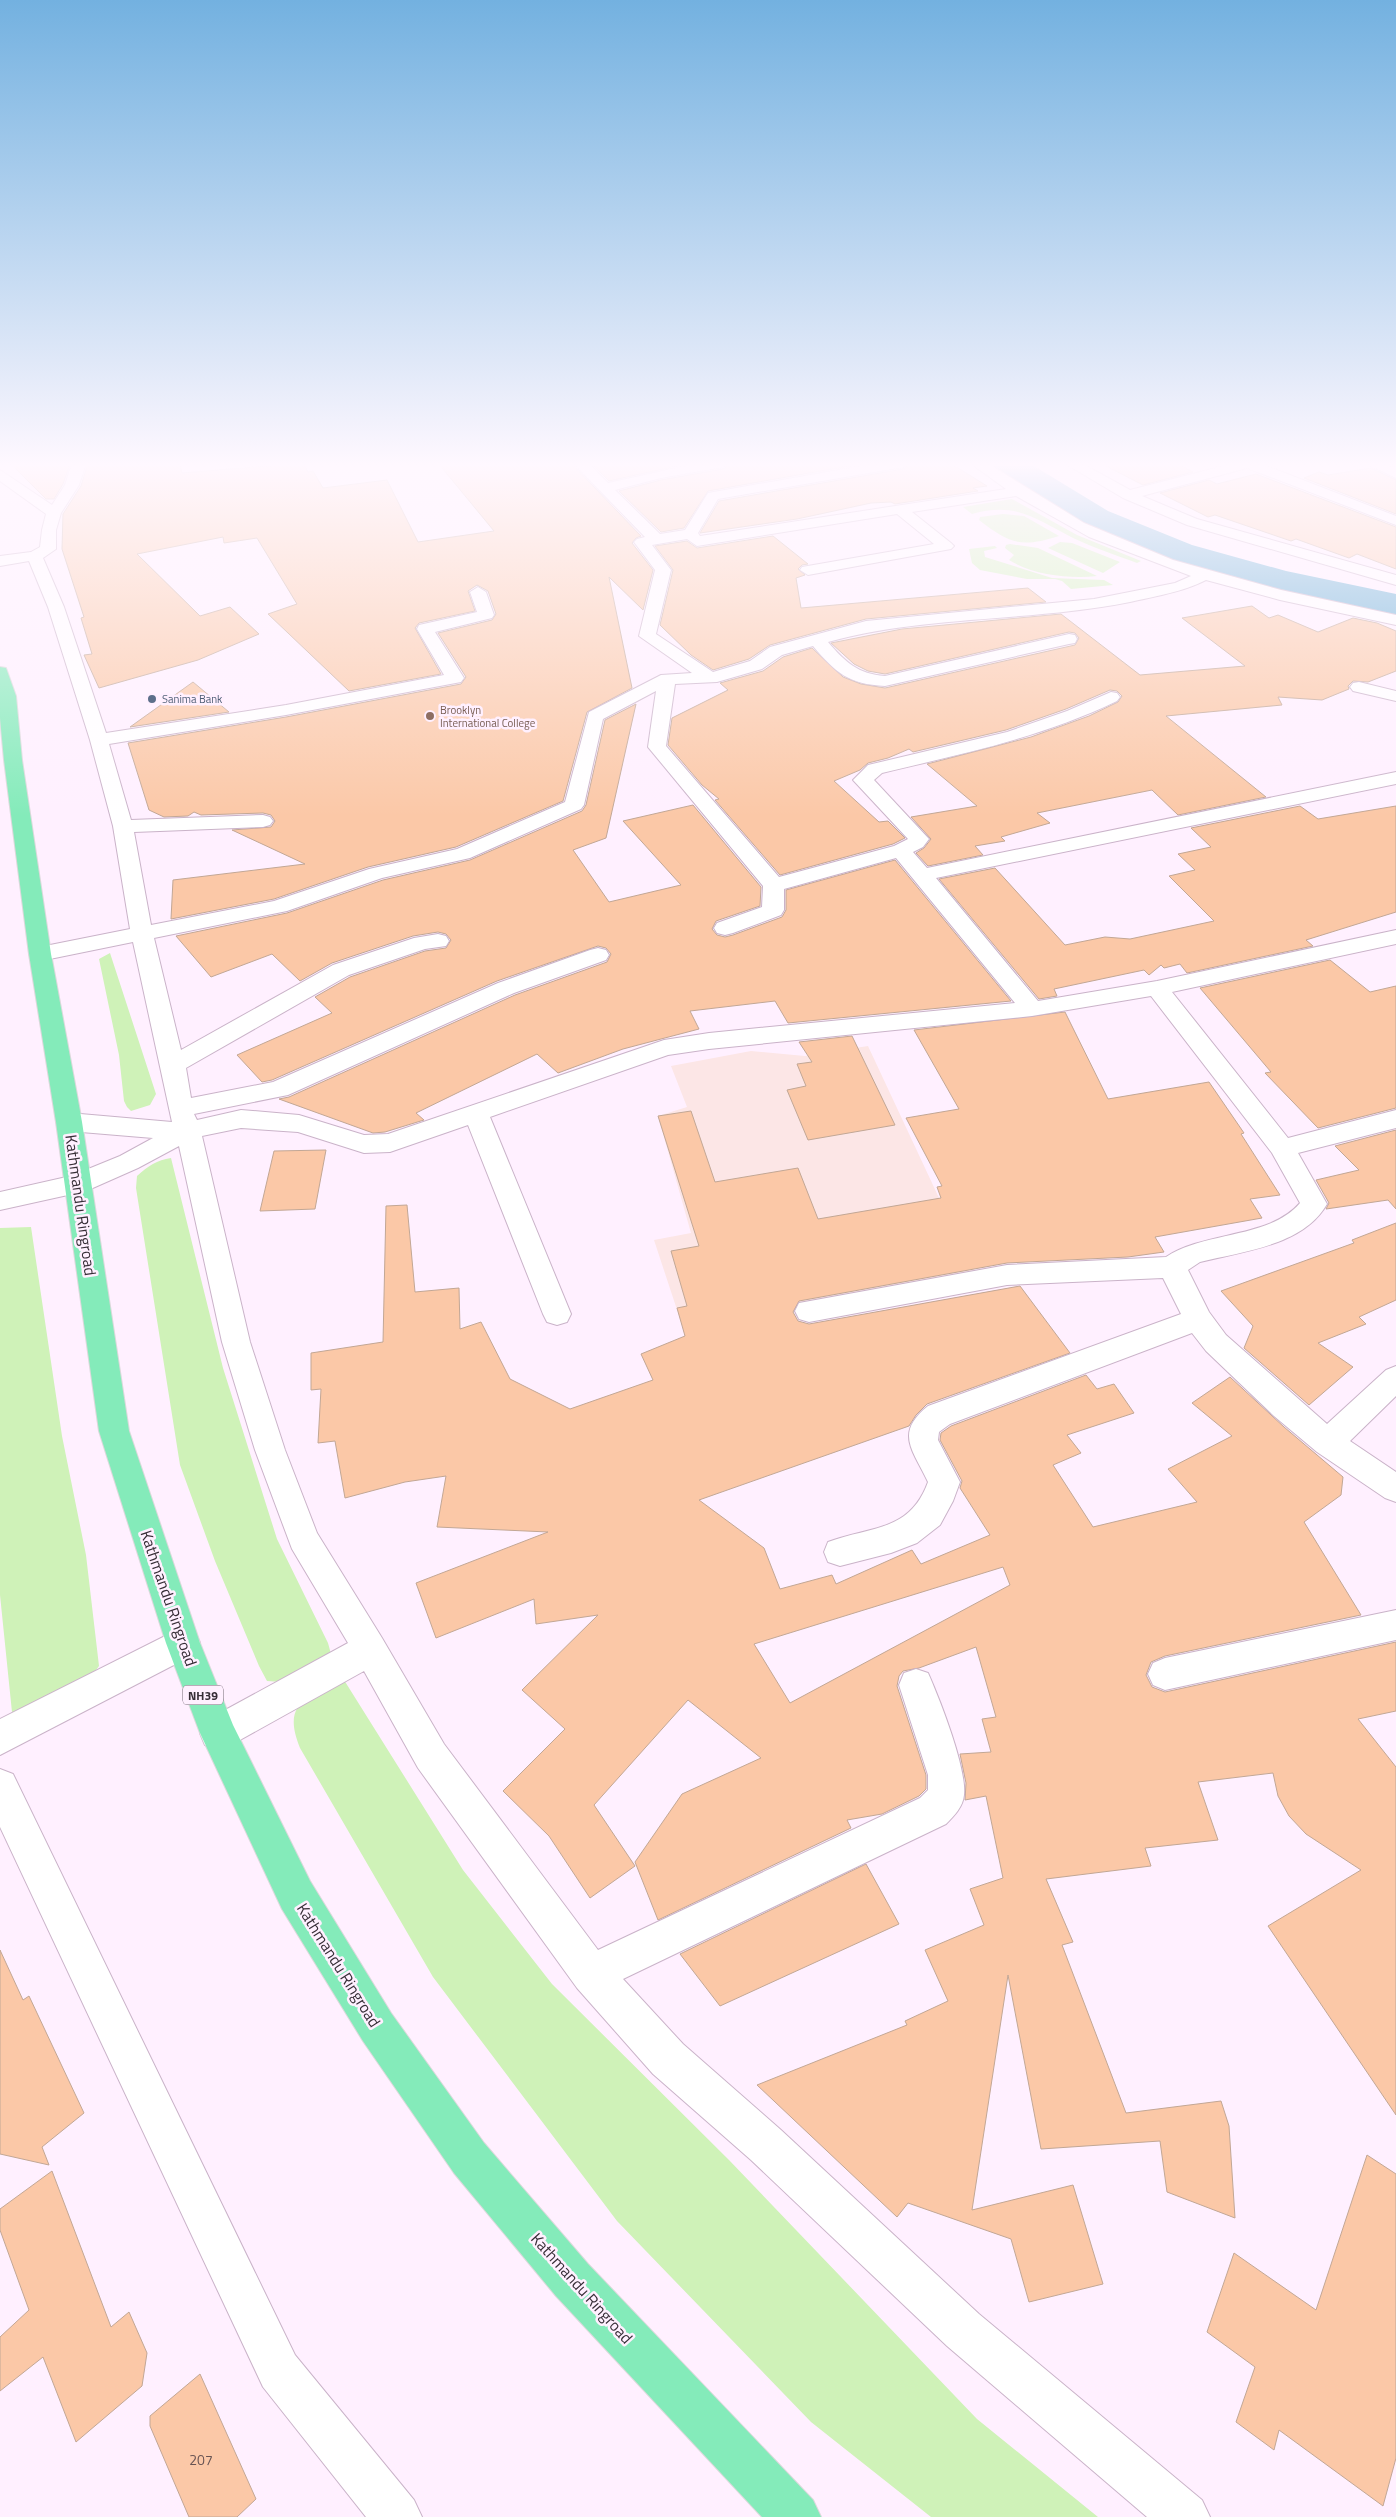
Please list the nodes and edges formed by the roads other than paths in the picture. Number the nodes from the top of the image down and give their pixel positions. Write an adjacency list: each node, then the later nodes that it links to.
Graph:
1 (45, 580): 15 (street)
2 (660, 580): 10 (street)
3 (1194, 580): 7 (street)
4 (1220, 580): 6 (street)
5 (478, 592): 15 (street)
6 (1396, 620)
7 (816, 639): 8 (street); 10 (street)
8 (1069, 639)
9 (0, 672): 26 (highway, Kathmandu Ringroad / NH39)
10 (711, 678): 11 (street)
11 (667, 679): 21 (street); 23 (street)
12 (1358, 686): 13 (street)
13 (1396, 696)
14 (1111, 697): 19 (street)
15 (99, 740): 18 (street)
16 (1396, 778): 20 (street)
17 (263, 821): 18 (street)
18 (123, 826): 23 (street)
19 (901, 850): 20 (street); 21 (street)
20 (922, 874): 29 (street)
21 (774, 885): 22 (street)
22 (724, 928)
23 (142, 933): 26 (street); 30 (street)
24 (1396, 937): 28 (street)
25 (438, 941): 30 (street)
26 (40, 954): 34 (highway, Kathmandu Ringroad / NH39)
27 (598, 956): 33 (street)
28 (1157, 988): 29 (street); 35 (street)
29 (1032, 1009): 31 (street)
30 (173, 1066): 33 (street)
31 (476, 1113): 33 (street); 40 (street)
32 (1396, 1119): 35 (street)
33 (184, 1120): 34 (street); 36 (street); 48 (street)
34 (69, 1122): 36 (highway, Kathmandu Ringroad / NH39)
35 (1282, 1148): 38 (street)
36 (77, 1184): 37 (street); 47 (highway, Kathmandu Ringroad / NH39)
37 (0, 1201)
38 (1172, 1267): 39 (street); 41 (street)
39 (809, 1311)
40 (557, 1314)
41 (1198, 1319): 43 (street); 45 (street)
42 (1396, 1378): 43 (street)
43 (1328, 1443): 44 (street)
44 (1396, 1489)
45 (840, 1552)
46 (1396, 1625): 49 (street)
47 (183, 1643): 51 (highway, Kathmandu Ringroad / NH39); 52 (street)
48 (370, 1649): 51 (street); 54 (street)
49 (1165, 1674)
50 (916, 1685): 54 (street)
51 (218, 1733): 56 (highway, Kathmandu Ringroad / NH39)
52 (0, 1738)
53 (0, 1787): 55 (street)
54 (591, 1974): 57 (street)
55 (397, 2517)
56 (796, 2517)
57 (1185, 2517)

